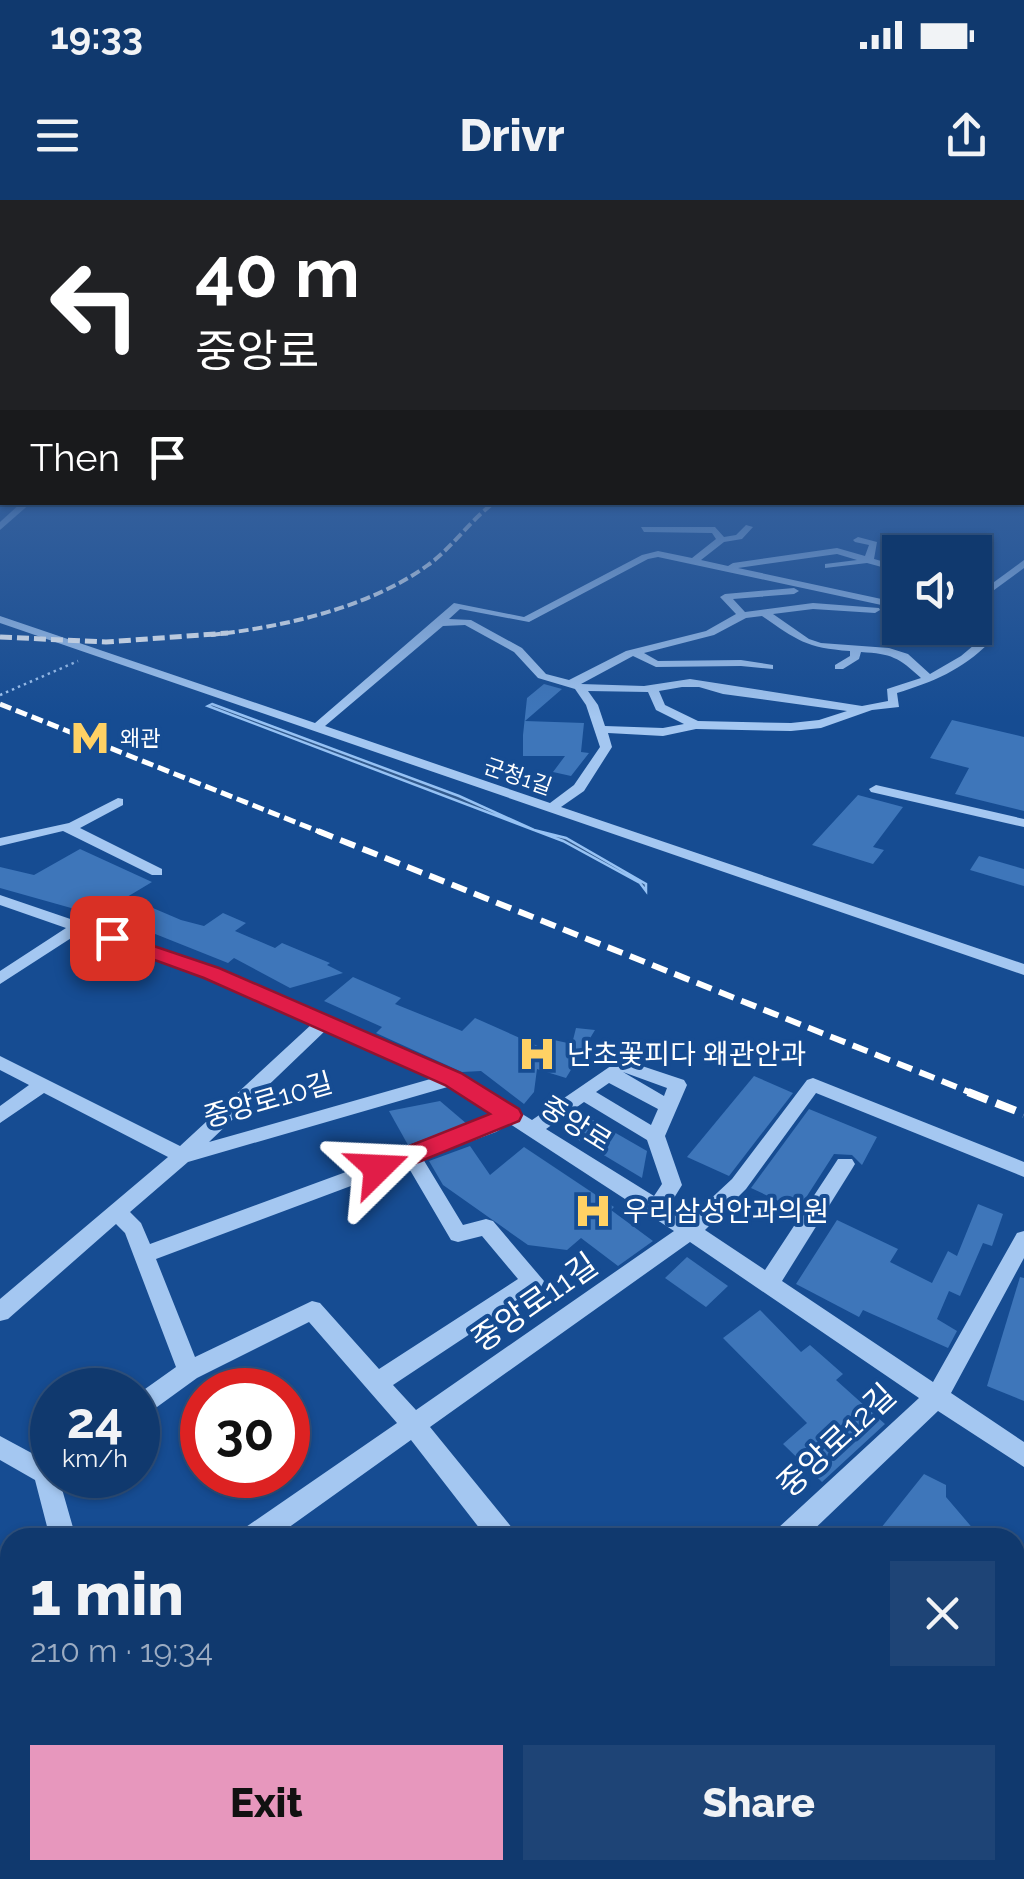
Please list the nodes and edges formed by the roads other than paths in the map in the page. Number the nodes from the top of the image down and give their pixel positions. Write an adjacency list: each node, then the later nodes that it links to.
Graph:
1 (639, 560): 17 (street)
2 (686, 560): 5 (street)
3 (774, 560): 8 (street)
4 (869, 560): 7 (street)
5 (693, 562): 8 (street)
6 (1024, 563): 9 (street)
7 (828, 566)
8 (718, 568): 10 (street)
9 (992, 586)
10 (813, 589): 11 (street); 13 (street); 15 (street)
11 (882, 602)
12 (882, 607): 13 (street)
13 (833, 609): 14 (street)
14 (764, 612): 15 (street); 19 (street)
15 (743, 615): 20 (street)
16 (0, 619): 30 (street, 군청1길)
17 (440, 623): 26 (street); 30 (street)
18 (981, 645): 24 (street)
19 (856, 650): 22 (street); 24 (street)
20 (635, 652): 21 (street); 26 (street)
21 (720, 664): 23 (street); 25 (street)
22 (839, 666)
23 (769, 667)
24 (930, 680): 28 (street)
25 (705, 683): 27 (street); 28 (street)
26 (575, 686): 27 (street); 31 (street)
27 (652, 689): 29 (street)
28 (862, 710): 29 (street)
29 (696, 725): 31 (street)
30 (316, 728): 34 (street, 군청1길)
31 (600, 729): 34 (street)
32 (876, 789): 35 (street)
33 (118, 802): 36 (street)
34 (551, 808): 41 (street, 군청1길)
35 (1024, 823)
36 (70, 828): 37 (street); 38 (street)
37 (1, 842)
38 (157, 872)
39 (0, 900): 40 (street, 중앙로)
40 (79, 926): 42 (street); 43 (street, 중앙로)
41 (1024, 970)
42 (0, 979)
43 (324, 1022): 45 (street, 중앙로); 52 (street)
44 (0, 1062): 46 (street)
45 (453, 1079): 48 (street, 중앙로); 52 (street, 중앙로10길)
46 (44, 1084): 49 (street); 52 (street)
47 (582, 1094): 50 (street); 51 (street); 51 (street)
48 (510, 1115): 50 (street, 중앙로); 53 (street)
49 (0, 1116)
50 (532, 1129): 56 (street, 중앙로)
51 (655, 1136): 56 (street)
52 (182, 1156): 57 (street, 중앙로10길)
53 (411, 1156): 60 (street); 65 (street)
54 (846, 1164): 61 (street)
55 (1024, 1170): 58 (street, 중앙로11길)
56 (656, 1208): 58 (street, 중앙로)
57 (117, 1212): 60 (street); 62 (street, 중앙로10길)
58 (690, 1231): 61 (street, 중앙로); 67 (street, 중앙로11길)
59 (1024, 1239): 66 (street, 중앙로12길)
60 (144, 1255): 63 (street)
61 (768, 1284): 66 (street, 중앙로)
62 (0, 1312)
63 (188, 1368)
64 (195, 1368): 65 (street)
65 (377, 1383): 67 (street)
66 (936, 1398): 69 (street, 중앙로); 75 (street, 중앙로12길)
67 (415, 1426): 73 (street, 중앙로11길); 74 (street)
68 (0, 1447): 70 (street)
69 (1024, 1456)
70 (30, 1461)
71 (55, 1498): 72 (street)
72 (61, 1528)
73 (267, 1528)
74 (496, 1528)
75 (797, 1528)

